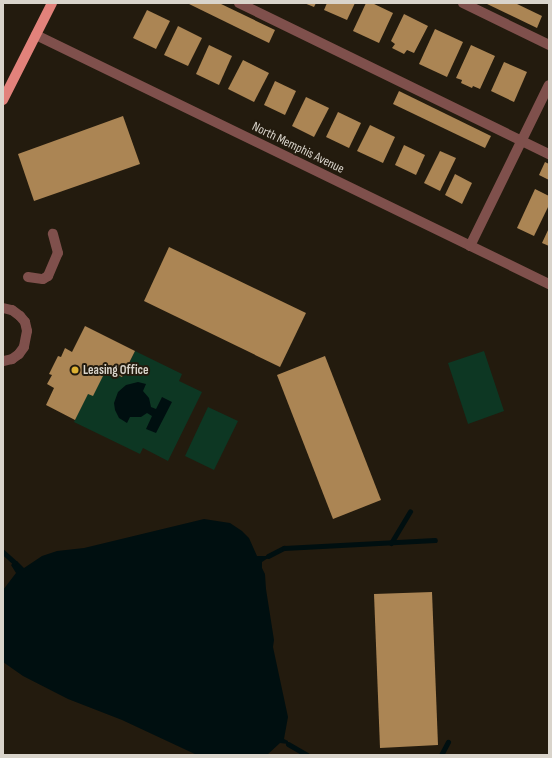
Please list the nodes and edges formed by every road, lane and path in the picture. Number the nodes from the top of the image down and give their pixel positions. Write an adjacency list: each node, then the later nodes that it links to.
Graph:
1 (52, 3): 4 (main road)
2 (239, 3): 8 (street)
3 (463, 3): 5 (street)
4 (36, 35): 7 (main road); 11 (street, North Memphis Avenue)
5 (549, 45)
6 (549, 85): 8 (street)
7 (3, 100)
8 (522, 141): 9 (street); 11 (street)
9 (549, 154)
10 (53, 234): 12 (street)
11 (470, 246): 13 (street, North Memphis Avenue)
12 (28, 277)
13 (549, 284)
14 (3, 308): 15 (street)
15 (3, 361)

